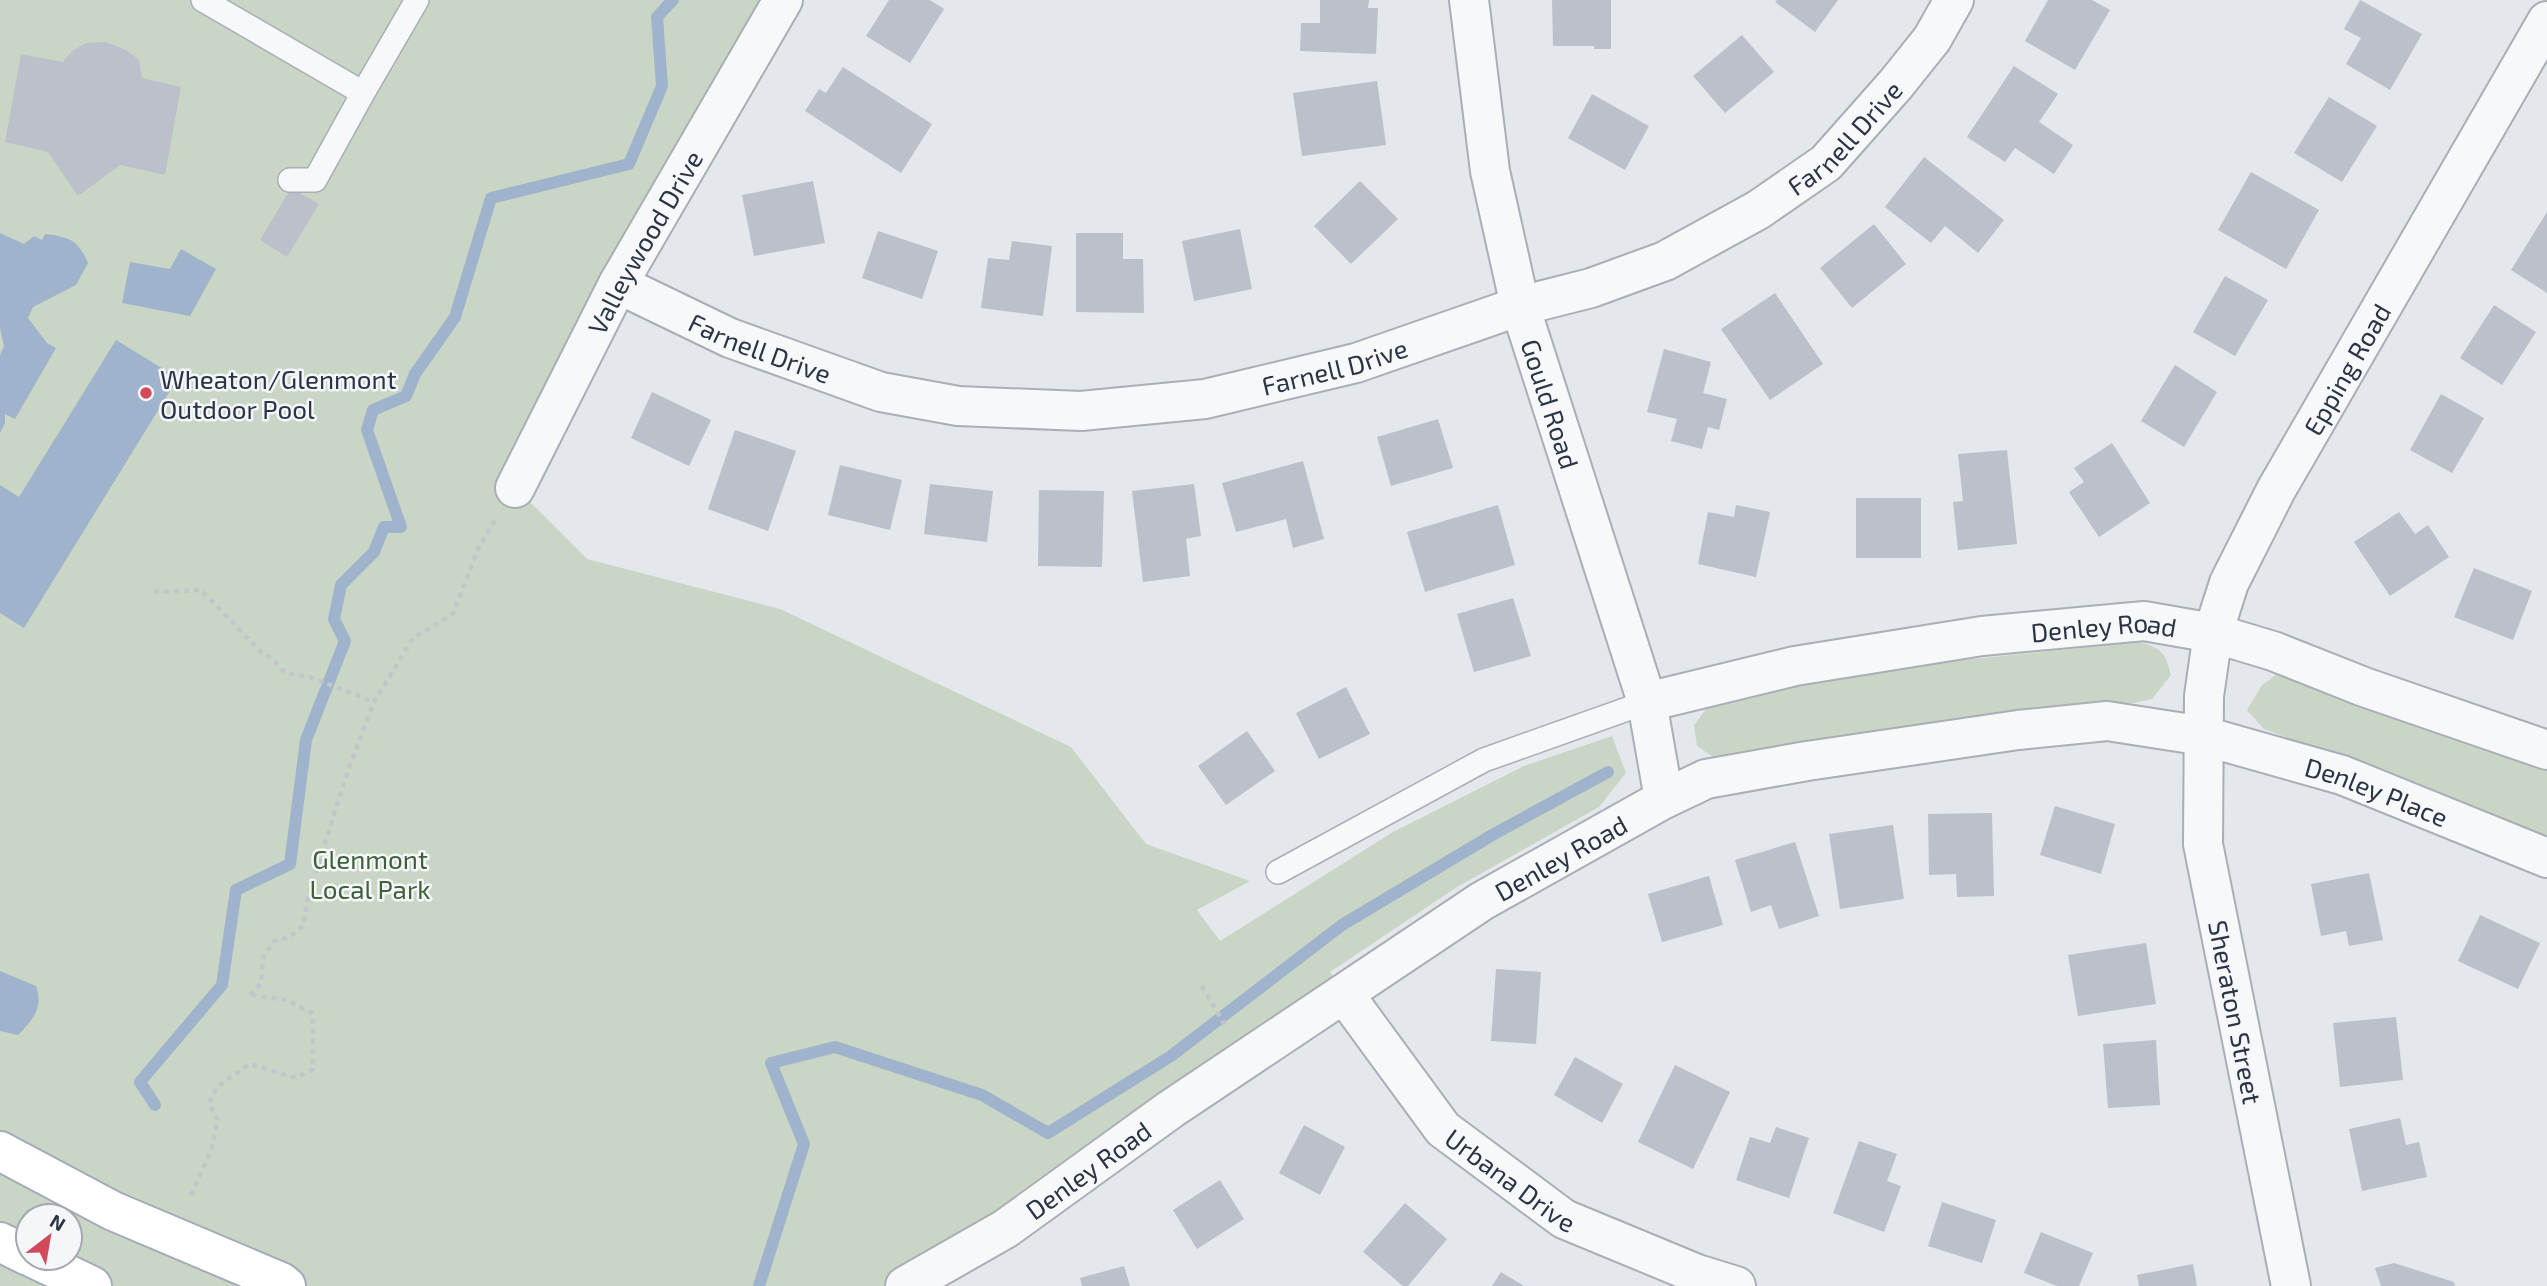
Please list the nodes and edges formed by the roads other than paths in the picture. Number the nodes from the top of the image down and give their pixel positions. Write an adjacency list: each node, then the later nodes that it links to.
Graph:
1 (203, 0): 7 (lane)
2 (417, 0): 7 (lane)
3 (783, 0): 9 (street, Valleywood Drive)
4 (1469, 0): 10 (street, Gould Road)
5 (1954, 0): 10 (street, Farnell Drive)
6 (2547, 21): 12 (street, Epping Road)
7 (363, 93): 8 (lane)
8 (290, 180)
9 (618, 284): 10 (street, Farnell Drive); 11 (street, Valleywood Drive)
10 (1520, 306): 13 (street, Gould Road)
11 (514, 488)
12 (2213, 633): 13 (street, Denley Road); 14 (street, Epping Road); 15 (street, Denley Road)
13 (1647, 702): 16 (street, Gould Road); 18 (lane)
14 (2204, 736): 16 (street, Denley Road); 17 (street, Denley Place); 28 (street, Sheraton Street)
15 (2547, 750)
16 (1664, 799): 19 (street, Denley Road)
17 (2547, 858)
18 (1279, 872)
19 (1344, 994): 21 (street, Denley Road); 27 (street, Urbana Drive)
20 (0, 1150): 24 (main road)
21 (1005, 1230): 25 (street, Denley Road); 26 (street, Denley Road)
22 (62, 1272): 23 (main road)
23 (92, 1286)
24 (286, 1286)
25 (905, 1286)
26 (965, 1286)
27 (1736, 1286)
28 (2291, 1286)

